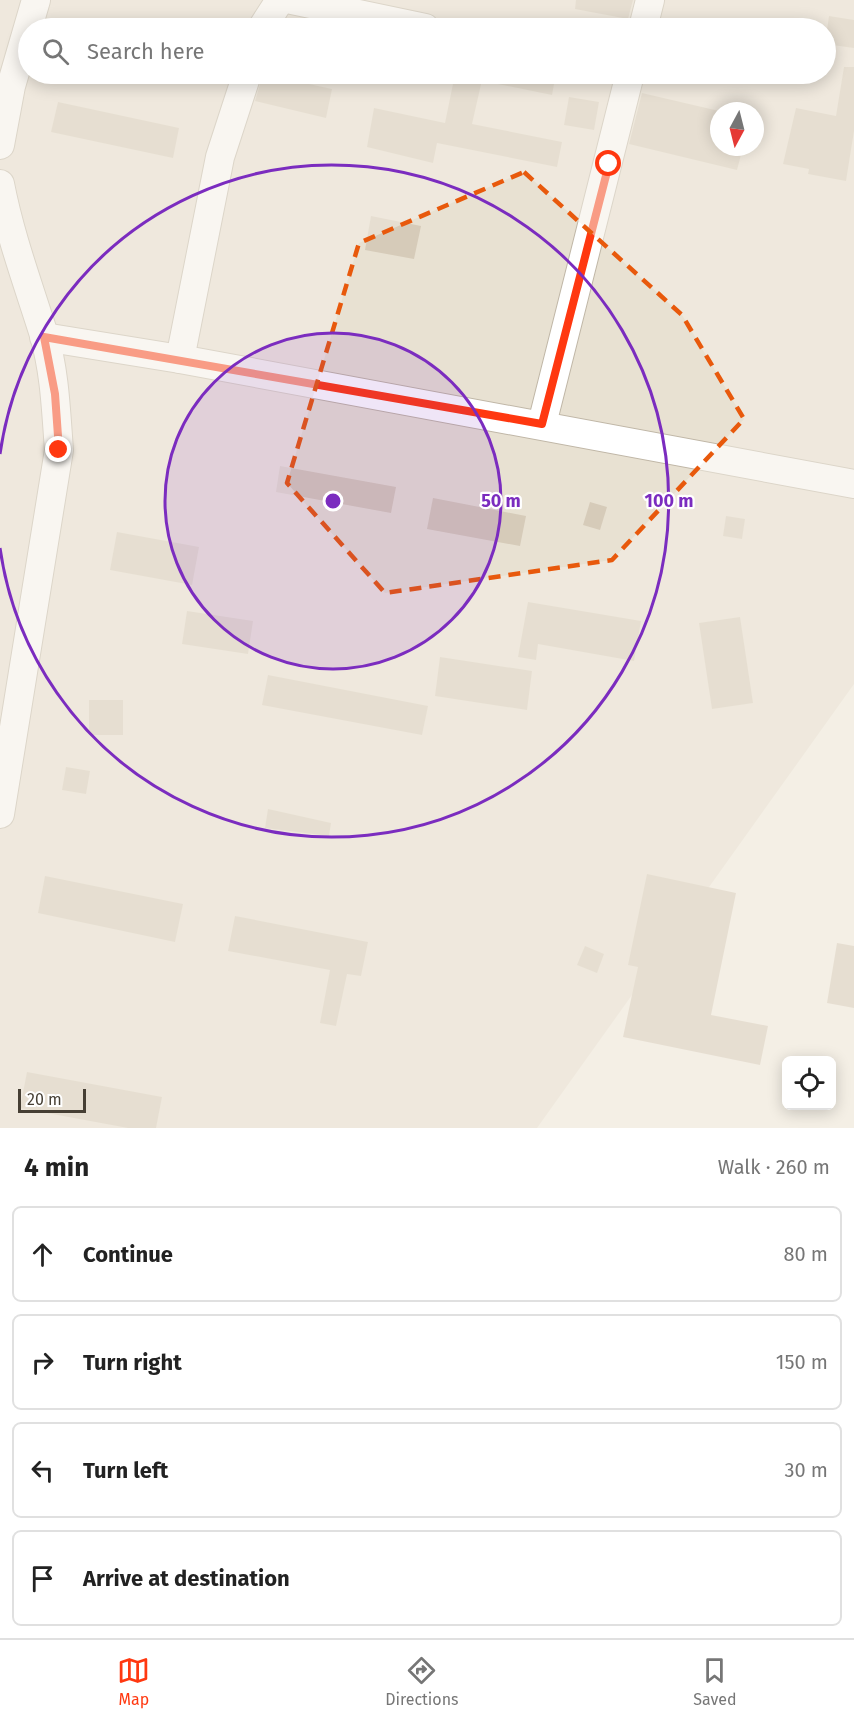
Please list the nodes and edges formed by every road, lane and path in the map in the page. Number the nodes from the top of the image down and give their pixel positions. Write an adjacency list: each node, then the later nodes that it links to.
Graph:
1 (36, 0): 5 (street)
2 (280, 0): 6 (street)
3 (292, 0): 7 (street)
4 (650, 0): 8 (street)
5 (31, 18)
6 (268, 18)
7 (378, 18)
8 (646, 18)
9 (18, 62): 12 (street)
10 (244, 84): 15 (street)
11 (627, 84): 16 (street)
12 (0, 145)
13 (0, 184): 14 (street)
14 (44, 337): 15 (street); 18 (street)
15 (180, 359): 16 (street)
16 (542, 424): 17 (street)
17 (854, 484)
18 (0, 814)

